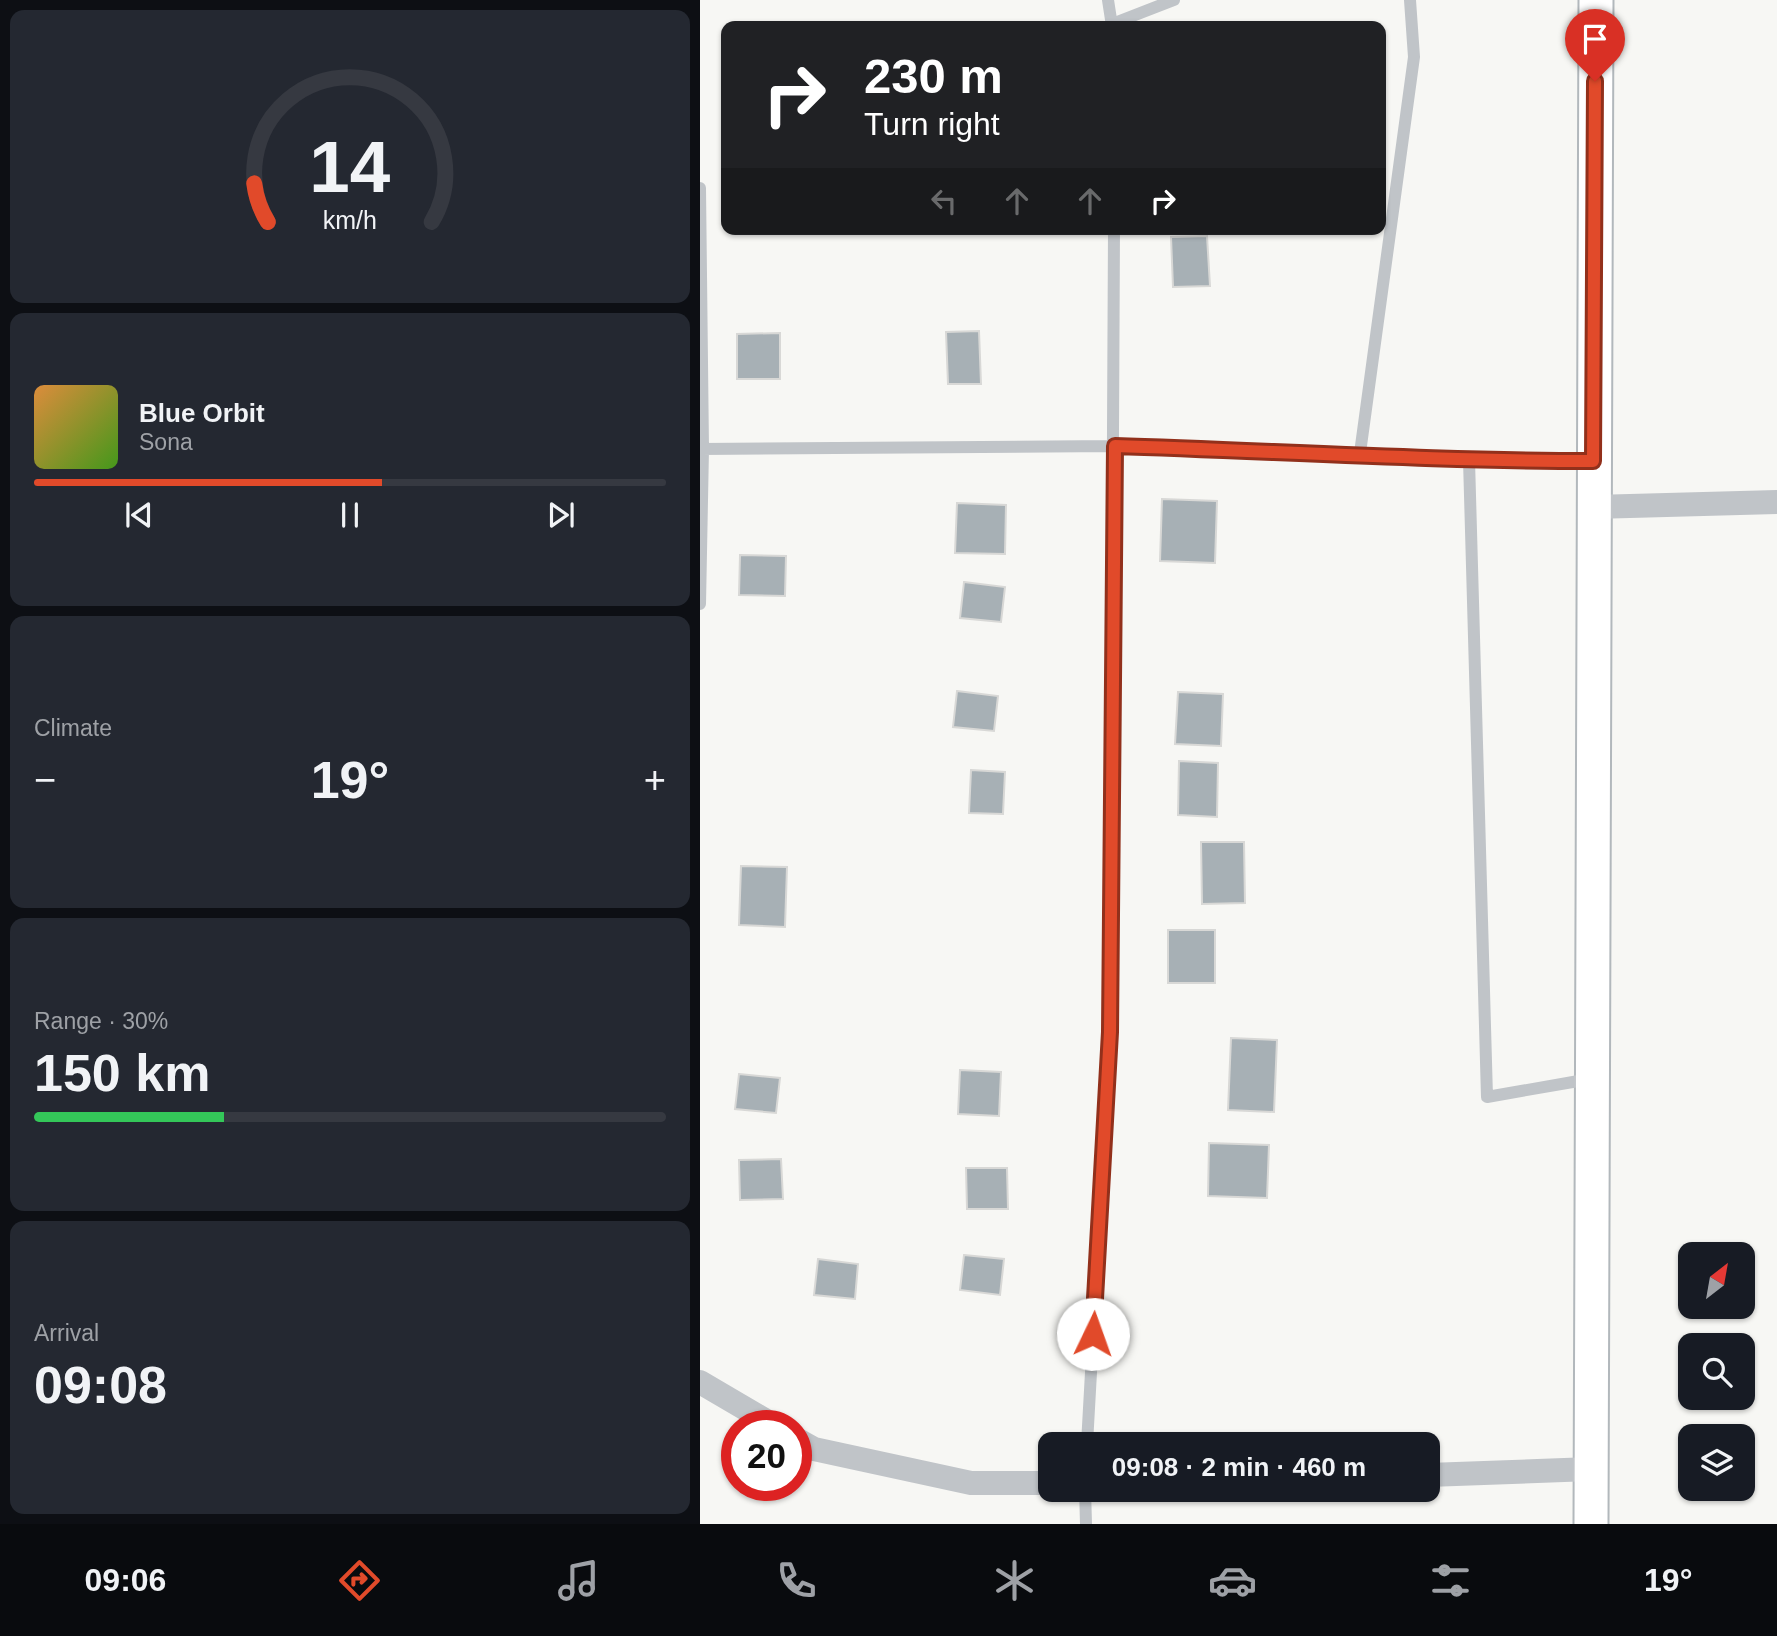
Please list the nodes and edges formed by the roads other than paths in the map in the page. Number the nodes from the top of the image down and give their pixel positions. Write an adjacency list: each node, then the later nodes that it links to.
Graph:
1 (1108, 0): 5 (lane)
2 (1174, 0): 6 (lane)
3 (1410, 0): 11 (lane)
4 (1596, 0): 13 (street)
5 (1111, 21)
6 (1122, 21)
7 (700, 187): 10 (lane)
8 (1114, 235): 9 (lane)
9 (1115, 446): 10 (lane); 11 (lane); 20 (lane)
10 (701, 449): 16 (lane)
11 (1360, 453): 12 (lane)
12 (1469, 460): 13 (lane); 17 (lane)
13 (1593, 461): 15 (street)
14 (1777, 502): 15 (street)
15 (1592, 506): 17 (street)
16 (700, 604)
17 (1592, 1078): 22 (street)
18 (700, 1382): 19 (street)
19 (748, 1410)
20 (1088, 1432)
21 (812, 1448): 24 (street)
22 (1591, 1469): 23 (street); 27 (street)
23 (1440, 1475)
24 (1038, 1483)
25 (1085, 1502): 26 (lane)
26 (1086, 1524)
27 (1591, 1524)

